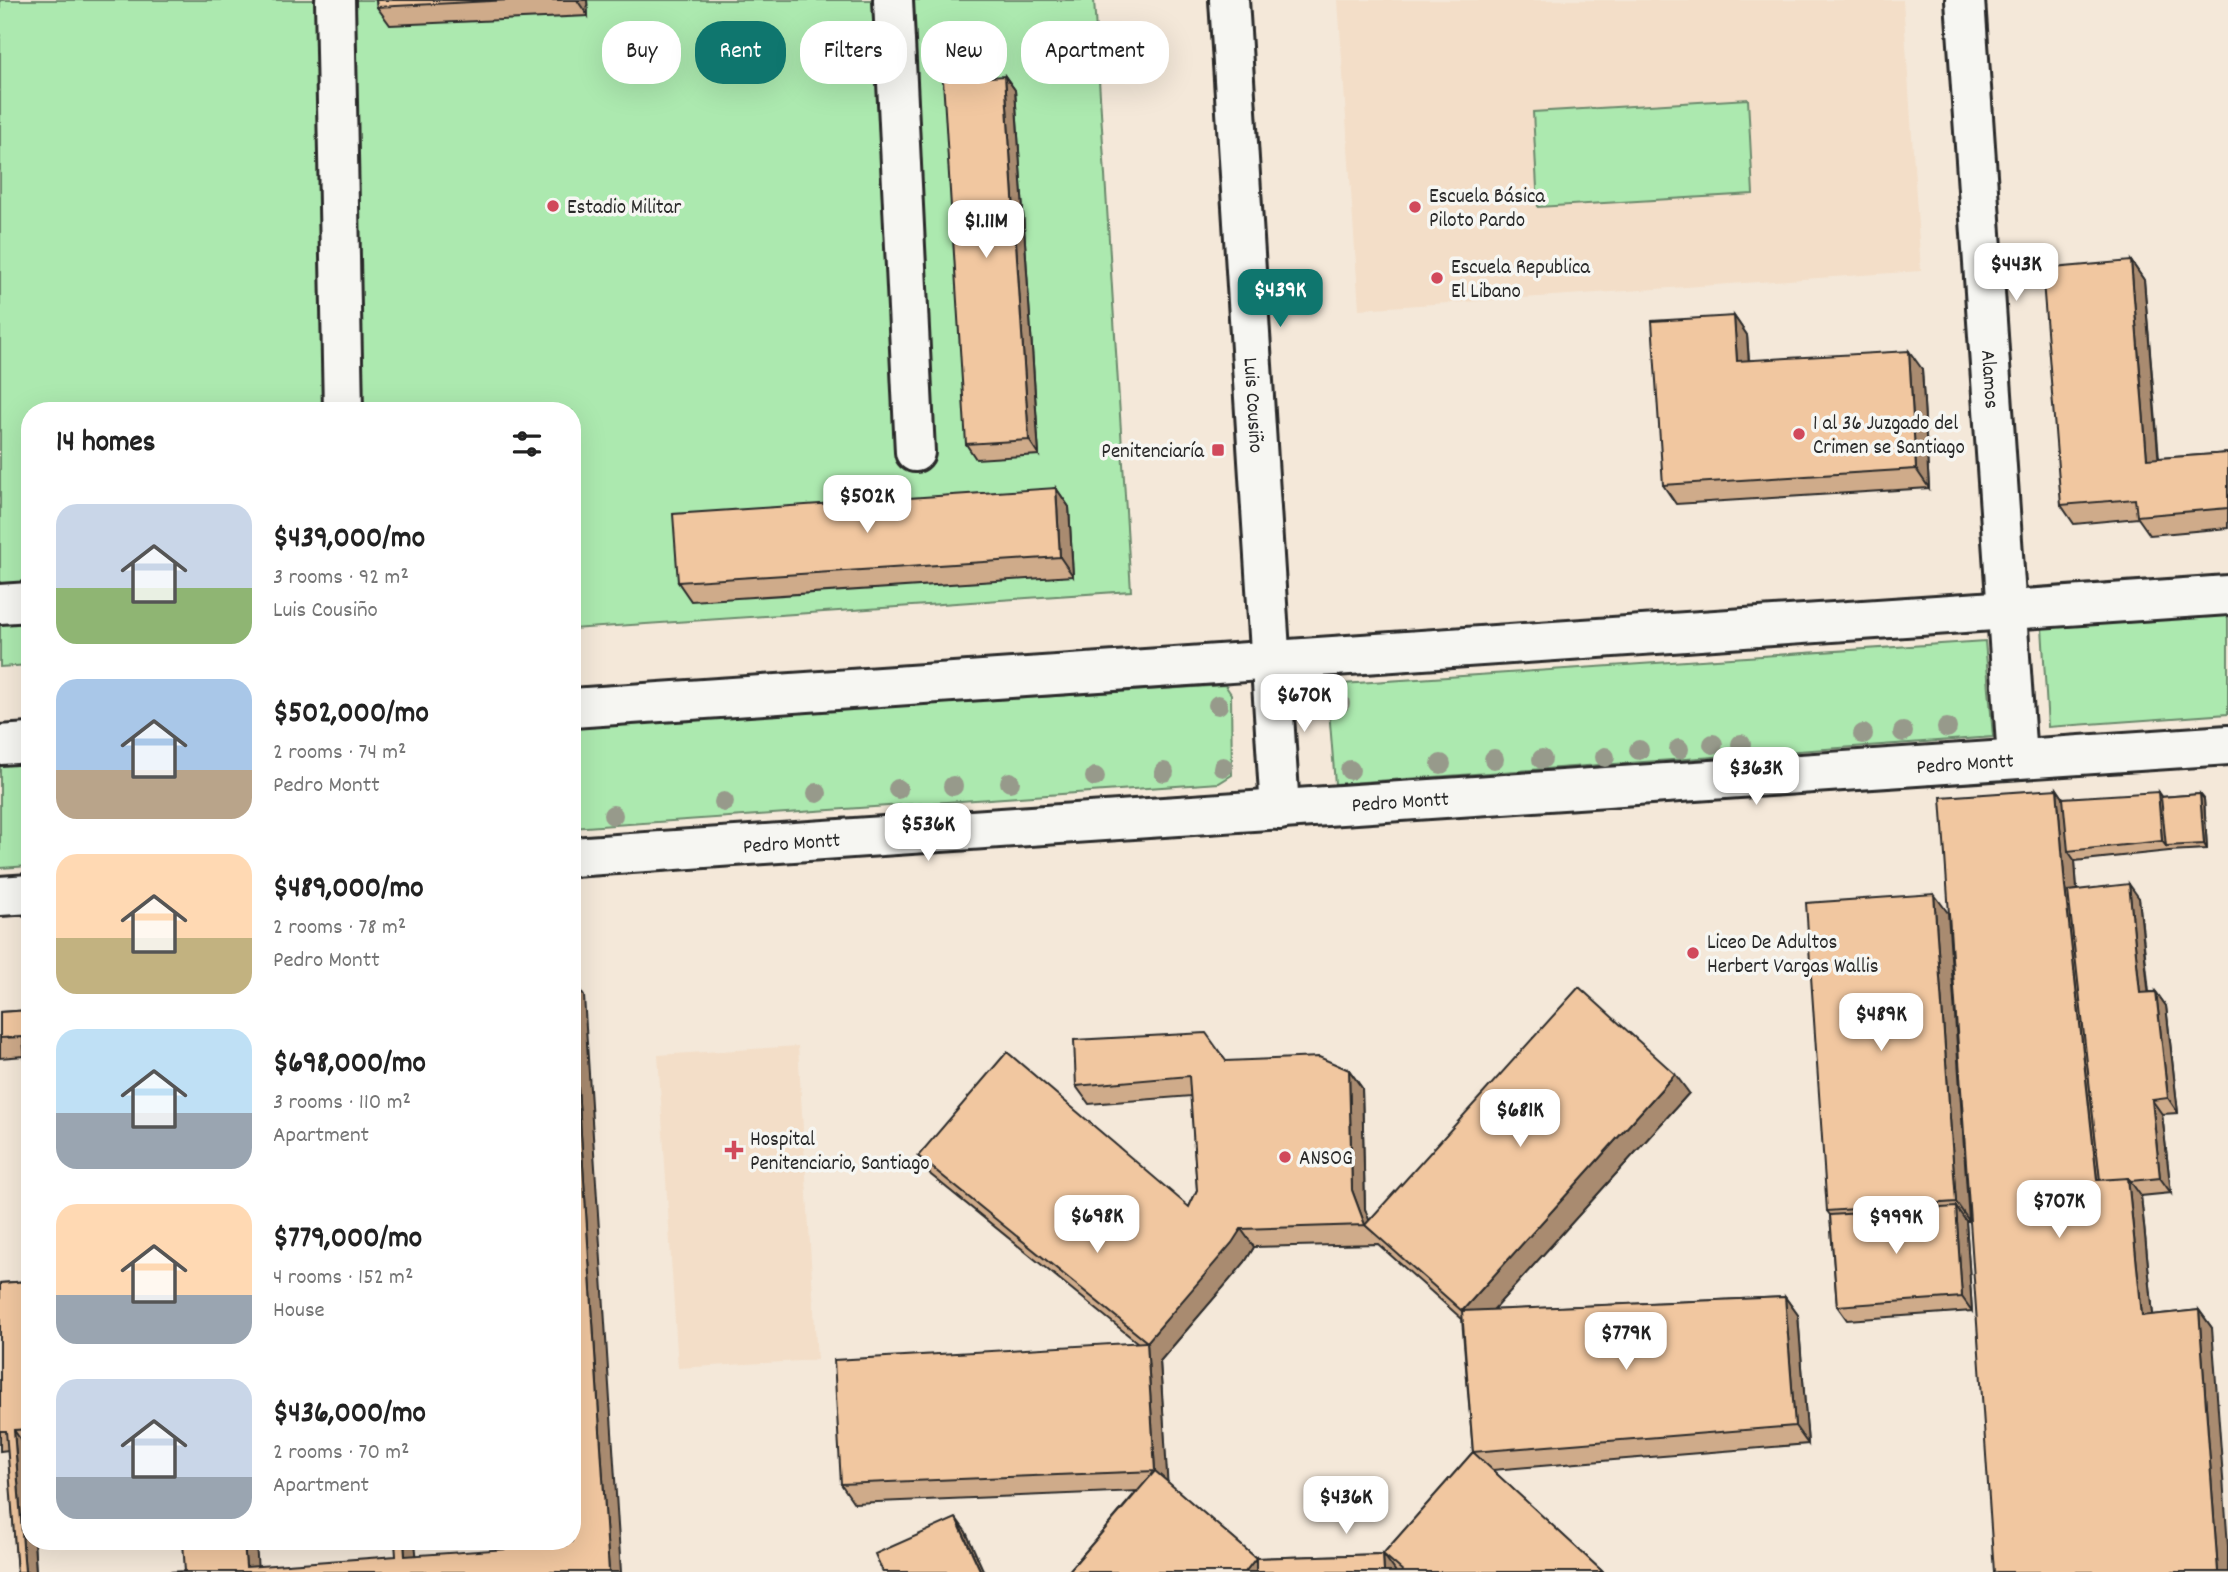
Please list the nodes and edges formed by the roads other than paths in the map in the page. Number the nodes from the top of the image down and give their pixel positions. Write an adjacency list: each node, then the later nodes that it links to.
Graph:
1 (335, 0): 5 (street)
2 (893, 0): 6 (street)
3 (1229, 0): 11 (street, Luis Cousiño)
4 (1965, 0): 10 (street, Alamos)
5 (344, 402)
6 (915, 452)
7 (2228, 595): 10 (street)
8 (21, 603): 9 (street)
9 (0, 604)
10 (2007, 610): 11 (street); 16 (street, Alamos)
11 (1270, 661): 12 (street); 17 (street, Luis Cousiño)
12 (581, 707)
13 (21, 744): 14 (street)
14 (0, 745)
15 (2228, 745): 16 (street, Pedro Montt)
16 (2017, 759): 17 (street, Pedro Montt)
17 (1280, 810): 18 (street, Pedro Montt)
18 (581, 856)
19 (21, 895): 20 (street)
20 (0, 896)

